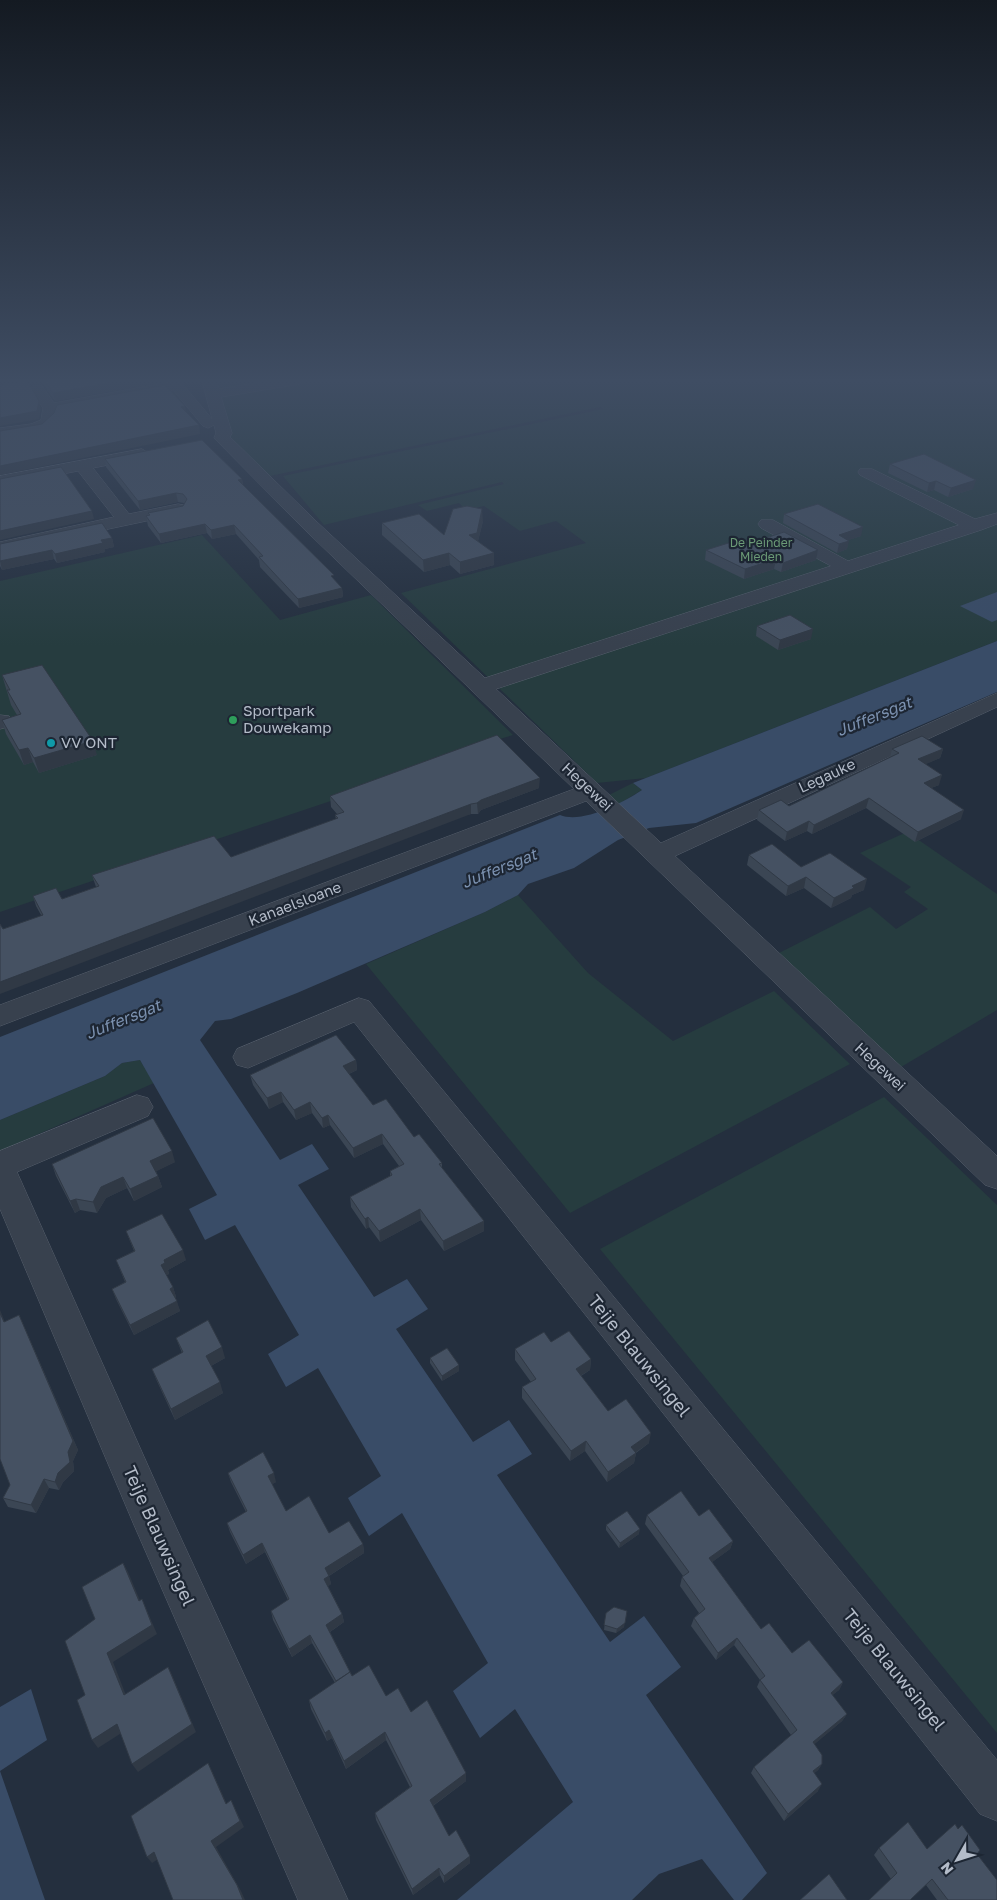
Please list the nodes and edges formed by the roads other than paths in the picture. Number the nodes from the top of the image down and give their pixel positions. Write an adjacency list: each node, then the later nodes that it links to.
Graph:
1 (63, 469): 5 (street)
2 (85, 469): 8 (street)
3 (254, 469): 13 (street, Hegewei)
4 (866, 472): 10 (street)
5 (0, 481)
6 (178, 509): 8 (street)
7 (997, 518): 10 (street)
8 (125, 520): 11 (street)
9 (768, 524): 12 (street)
10 (975, 526): 12 (street)
11 (0, 547)
12 (846, 568): 13 (street)
13 (480, 687): 15 (street, Hegewei)
14 (997, 699): 16 (street, Legauke)
15 (594, 795): 16 (street, Hegewei); 17 (street, Kanaelsloane)
16 (650, 847): 22 (street, Hegewei)
17 (0, 1016)
18 (248, 1057): 23 (street, Teije Blauwsingel)
19 (137, 1107): 20 (street)
20 (0, 1165)
21 (0, 1170): 24 (street, Teije Blauwsingel)
22 (997, 1176)
23 (997, 1797)
24 (323, 1900)

